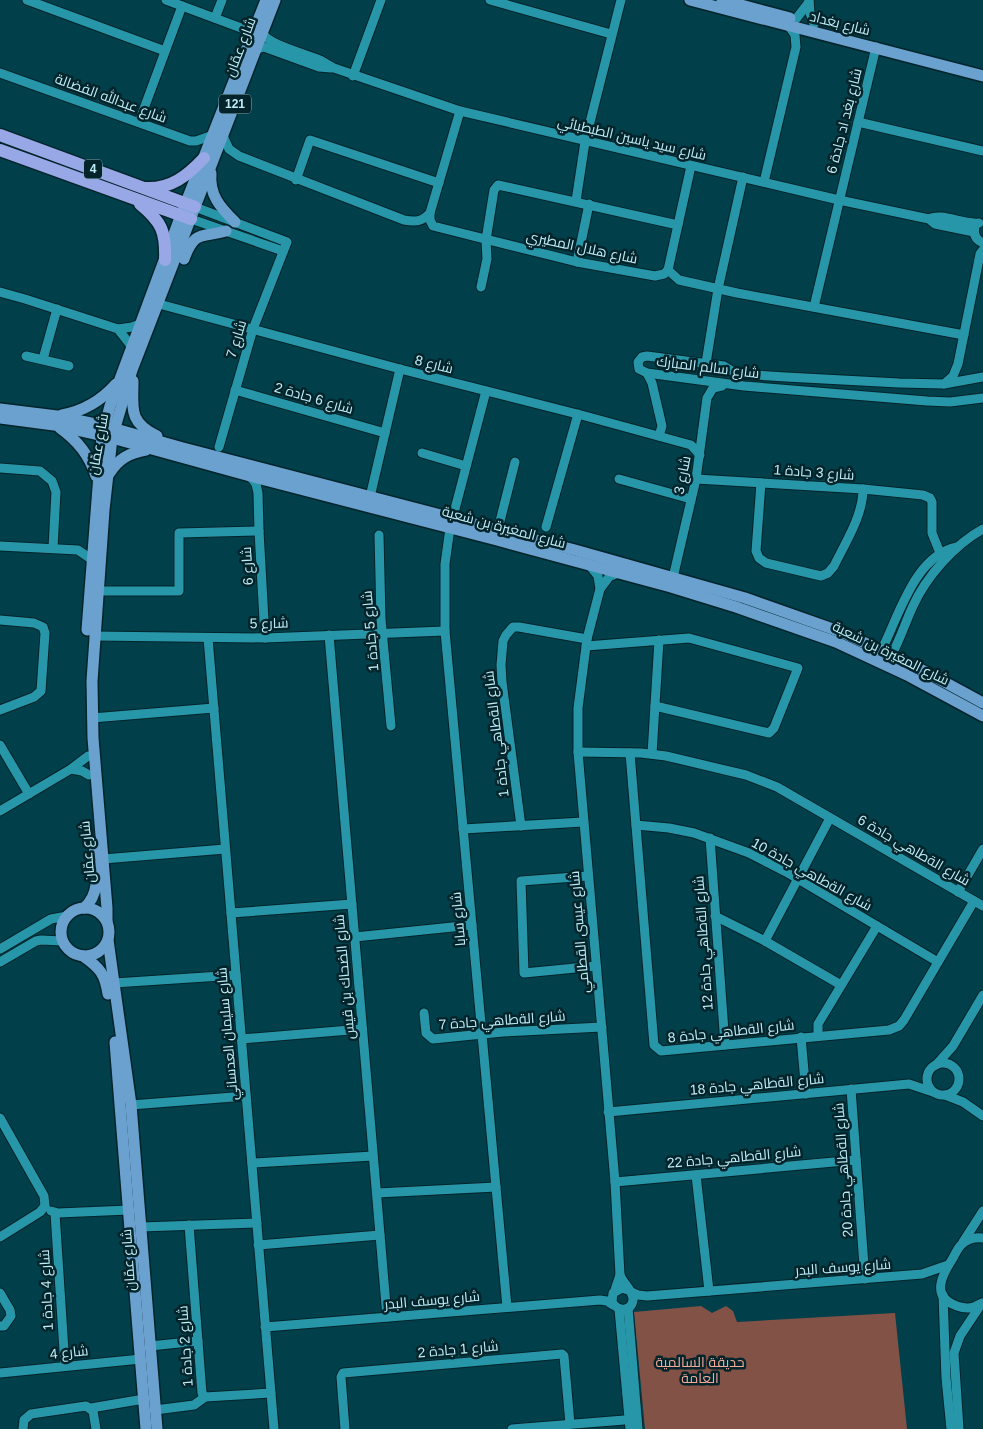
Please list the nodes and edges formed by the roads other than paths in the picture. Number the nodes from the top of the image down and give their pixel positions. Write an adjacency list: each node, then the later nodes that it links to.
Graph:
1 (27, 0): 21 (street)
2 (166, 0): 12 (street, شارع سيد ياسين الطبطبائي)
3 (222, 0): 13 (street)
4 (266, 0): 16 (main road, شارع عمّان / 121)
5 (274, 0): 16 (main road, شارع عمّان / 121)
6 (381, 0): 25 (street)
7 (490, 0): 17 (street)
8 (621, 0): 17 (street)
9 (690, 0): 14 (main road, شارع بغداد)
10 (722, 0): 14 (main road, شارع بغداد)
11 (809, 1): 14 (street); 15 (street)
12 (182, 6): 13 (street, شارع سيد ياسين الطبطبائي); 21 (street)
13 (215, 18): 16 (street, شارع سيد ياسين الطبطبائي)
14 (792, 22): 15 (main road, شارع بغداد); 18 (street)
15 (814, 28): 18 (street); 19 (main road, شارع بغداد); 23 (main road, شارع بغداد)
16 (257, 32): 20 (main road, شارع عمّان / 121); 22 (street, شارع سيد ياسين الطبطبائي); 31 (main road, شارع عمّان / 121)
17 (612, 34): 32 (street)
18 (796, 47): 40 (street)
19 (876, 47): 26 (main road, شارع بغداد); 29 (street, شارع بغد اد جادة 6)
20 (254, 50): 22 (street, شارع سيد ياسين الطبطبائي); 31 (main road, شارع عمّان / 121)
21 (165, 51): 28 (street)
22 (334, 68): 25 (street, شارع سيد ياسين الطبطبائي)
23 (983, 68)
24 (0, 73): 28 (street, شارع عبدالله الفضالة)
25 (353, 76): 27 (street, شارع سيد ياسين الطبطبائي)
26 (983, 76)
27 (460, 111): 32 (street, شارع سيد ياسين الطبطبائي); 41 (street)
28 (139, 122): 31 (street, شارع عبدالله الفضالة)
29 (858, 122): 34 (street); 44 (street, شارع بغد اد جادة 6)
30 (0, 135): 37 (highway, 4)
31 (218, 136): 35 (main road, شارع عمّان / 121); 39 (street)
32 (585, 142): 36 (street, شارع سيد ياسين الطبطبائي); 45 (street)
33 (0, 150): 37 (highway, 4)
34 (983, 151)
35 (207, 162): 42 (highway); 47 (main road, شارع عمّان / 121); 51 (main road)
36 (691, 166): 38 (street, شارع سيد ياسين الطبطبائي); 52 (street)
37 (82, 172): 42 (highway, 4); 43 (highway, 4)
38 (743, 177): 40 (street, شارع سيد ياسين الطبطبائي); 64 (street)
39 (296, 180): 41 (street); 48 (street)
40 (764, 182): 44 (street, شارع سيد ياسين الطبطبائي)
41 (439, 183): 48 (street)
42 (143, 188): 47 (highway, 4)
43 (130, 196): 47 (highway, 4); 59 (highway)
44 (839, 200): 49 (street, شارع سيد ياسين الطبطبائي); 67 (street, شارع بغد اد جادة 6)
45 (576, 201): 46 (street); 56 (street)
46 (589, 204): 52 (street); 60 (street)
47 (188, 211): 51 (street); 53 (street); 59 (main road, شارع عمّان / 121); 62 (main road, شارع عمّان / 121)
48 (430, 213): 56 (street, شارع هلال المطيري)
49 (929, 219): 50 (street, شارع سيد ياسين الطبطبائي); 55 (street, شارع سيد ياسين الطبطبائي)
50 (981, 221): 55 (street)
51 (238, 224): 54 (street); 57 (street, شارع 7)
52 (678, 225): 61 (street)
53 (226, 231): 54 (street); 62 (main road)
54 (239, 236): 57 (street)
55 (978, 238): 58 (street)
56 (486, 240): 60 (street, شارع هلال المطيري); 63 (street)
57 (283, 251): 71 (street, شارع 7)
58 (982, 252): 72 (street)
59 (165, 260): 69 (main road, شارع عمّان / 121)
60 (577, 262): 61 (street, شارع هلال المطيري)
61 (668, 270): 64 (street)
62 (168, 279): 66 (main road, شارع عمّان / 121)
63 (481, 287)
64 (718, 289): 67 (street); 77 (street)
65 (0, 292): 68 (street)
66 (159, 304): 71 (street, شارع 8); 80 (main road, شارع عمّان / 121)
67 (814, 307): 72 (street)
68 (57, 310): 70 (street); 76 (street)
69 (140, 324): 70 (street); 73 (main road, شارع عمّان / 121)
70 (118, 329): 73 (street)
71 (253, 329): 79 (street, شارع 8); 86 (street, شارع 7)
72 (964, 335): 75 (street)
73 (132, 347): 82 (main road, شارع عمّان / 121)
74 (26, 356): 76 (street)
75 (959, 358): 83 (street); 84 (street)
76 (43, 360): 78 (street)
77 (706, 363): 81 (street, شارع سالم المبارك); 84 (street, شارع سالم المبارك)
78 (69, 366)
79 (400, 369): 87 (street, شارع 8); 94 (street)
80 (132, 370): 93 (main road, شارع عمّان / 121); 97 (main road)
81 (647, 373): 85 (street, شارع سالم المبارك); 95 (street)
82 (121, 376): 92 (main road); 93 (main road, شارع عمّان / 121)
83 (979, 378): 84 (street, شارع سالم المبارك)
84 (944, 384)
85 (732, 385): 88 (street, شارع سالم المبارك); 100 (street, شارع 3)
86 (235, 390): 94 (street, شارع 6 جادة 2); 96 (street, شارع 7)
87 (486, 391): 90 (street, شارع 8); 102 (street)
88 (983, 398)
89 (0, 409): 92 (main road, شارع المغيرة بن شعبة)
90 (578, 414): 95 (street, شارع 8); 115 (street)
91 (0, 418): 92 (main road, شارع المغيرة بن شعبة)
92 (56, 420): 93 (main road, شارع المغيرة بن شعبة); 107 (main road)
93 (108, 432): 97 (main road, شارع المغيرة بن شعبة); 98 (main road, شارع المغيرة بن شعبة); 107 (main road, شارع عمّان / 121)
94 (385, 433): 112 (street)
95 (659, 436): 100 (street, شارع 8)
96 (218, 447)
97 (184, 448): 112 (main road, شارع المغيرة بن شعبة)
98 (150, 450): 104 (main road, شارع المغيرة بن شعبة); 107 (main road)
99 (422, 453): 102 (street)
100 (700, 455): 106 (street, شارع 3)
101 (515, 462): 116 (street)
102 (466, 466): 114 (street)
103 (0, 468): 123 (street)
104 (250, 476): 108 (main road, شارع المغيرة بن شعبة); 111 (street, شارع 6)
105 (619, 479): 113 (street)
106 (696, 479): 109 (street, شارع 3 جادة 1); 113 (street, شارع 3)
107 (102, 480): 120 (main road, شارع عمّان / 121); 131 (main road, شارع عمّان / 121)
108 (274, 482): 111 (street); 114 (main road, شارع المغيرة بن شعبة)
109 (761, 483): 110 (street, شارع 3 جادة 1); 110 (street)
110 (863, 489): 125 (street, شارع 3 جادة 1)
111 (258, 493): 118 (street, شارع 6)
112 (370, 497): 114 (main road, شارع المغيرة بن شعبة)
113 (691, 499): 129 (street, شارع 3)
114 (451, 522): 116 (main road, شارع المغيرة بن شعبة); 127 (main road, شارع المغيرة بن شعبة); 133 (street, شارع سابا)
115 (546, 527)
116 (498, 529): 129 (main road, شارع المغيرة بن شعبة)
117 (983, 529): 122 (street)
118 (259, 531): 131 (street); 138 (street, شارع 6)
119 (379, 534): 134 (street, شارع 5 جادة 1)
120 (93, 542): 124 (street); 126 (main road, شارع عمّان / 121)
121 (0, 546): 123 (street)
122 (957, 547): 125 (street); 141 (street)
123 (53, 548): 124 (street)
124 (78, 550): 126 (street)
125 (940, 552): 141 (street)
126 (91, 559): 153 (main road, شارع عمّان / 121)
127 (590, 566): 128 (main road, شارع المغيرة بن شعبة); 130 (street)
128 (618, 573): 129 (main road, شارع المغيرة بن شعبة); 130 (street)
129 (672, 583): 141 (main road, شارع المغيرة بن شعبة)
130 (600, 589): 140 (street, شارع عيسى القطامي)
131 (97, 591): 136 (main road, شارع عمّان / 121)
132 (0, 620): 145 (street)
133 (445, 631): 134 (street, شارع 5); 162 (street, شارع سابا)
134 (383, 633): 135 (street, شارع 5); 148 (street, شارع 5 جادة 1)
135 (329, 635): 138 (street, شارع 5); 171 (street, شارع الضحاك بن قيس)
136 (94, 636): 137 (street, شارع 5); 147 (main road, شارع عمّان / 121)
137 (208, 638): 138 (street, شارع 5); 144 (street, شارع سليمان العدساني)
138 (265, 638)
139 (659, 640): 140 (street); 143 (street); 143 (street)
140 (587, 642): 150 (street, شارع عيسى القطامي); 161 (street, شارع الةطاهي جادة 1)
141 (884, 657): 142 (main road, شارع المغيرة بن شعبة); 146 (main road, شارع المغيرة بن شعبة)
142 (983, 703)
143 (655, 706): 152 (street)
144 (214, 708): 147 (street); 164 (street, شارع سليمان العدساني)
145 (0, 710)
146 (983, 716)
147 (92, 718): 166 (main road, شارع عمّان / 121)
148 (391, 726)
149 (0, 745): 156 (street)
150 (578, 752): 151 (street, شارع الةطاهي جادة 6); 159 (street, شارع عيسى القطامي)
151 (630, 753): 152 (street, شارع الةطاهي جادة 6); 160 (street, شارع الةطاهي جادة 8)
152 (652, 754): 158 (street, شارع الةطاهي جادة 6)
153 (88, 756): 154 (street); 155 (main road, شارع عمّان / 121)
154 (71, 769): 155 (street); 156 (street)
155 (89, 775): 173 (main road, شارع عمّان / 121)
156 (28, 794): 157 (street)
157 (0, 811)
158 (830, 818): 168 (street); 169 (street, شارع الةطاهي جادة 6)
159 (584, 822): 161 (street); 167 (street, شارع عيسى القطامي)
160 (636, 825): 163 (street, شارع الةطاهي جادة 10); 200 (street, شارع الةطاهي جادة 8)
161 (521, 826): 162 (street)
162 (463, 829): 178 (street, شارع سابا)
163 (710, 838): 168 (street, شارع الةطاهي جادة 10); 176 (street, شارع الةطاهي جادة 12)
164 (225, 849): 166 (street); 174 (street, شارع سليمان العدساني)
165 (983, 849): 169 (street)
166 (103, 859): 177 (main road, شارع عمّان / 121)
167 (588, 876): 188 (street, شارع عيسى القطامي); 188 (street)
168 (798, 879): 179 (street, شارع الةطاهي جادة 10); 183 (street)
169 (958, 892): 170 (street, شارع الةطاهي جادة 6)
170 (974, 901): 172 (street, شارع الةطاهي جادة 6); 187 (street, شارع الةطاهي جادة 8)
171 (352, 904): 174 (street); 180 (street, شارع الضحاك بن قيس)
172 (983, 906)
173 (84, 908): 175 (main road); 177 (main road)
174 (231, 913): 189 (street, شارع سليمان العدساني)
175 (67, 916): 182 (main road); 184 (street)
176 (715, 916): 183 (street); 200 (street, شارع الةطاهي جادة 12)
177 (107, 921): 181 (main road, 121)
178 (472, 925): 180 (street); 196 (street, شارع سابا)
179 (877, 926): 187 (street, شارع الةطاهي جادة 10); 191 (street)
180 (354, 936): 195 (street, شارع الضحاك بن قيس)
181 (108, 940): 185 (main road); 190 (main road, شارع عمّان / 121)
182 (62, 941): 185 (main road); 186 (street)
183 (764, 941): 191 (street)
184 (0, 949)
185 (83, 956): 224 (main road, شارع عمّان)
186 (0, 962)
187 (938, 962): 197 (street, شارع الةطاهي جادة 8)
188 (596, 966): 194 (street, شارع عيسى القطامي)
189 (236, 975): 190 (street); 199 (street, شارع سليمان العدساني)
190 (114, 983): 212 (main road, شارع عمّان / 121)
191 (841, 985): 197 (street)
192 (983, 995): 201 (street, شارع الةطاهي جادة 18)
193 (424, 1013): 196 (street, شارع الةطاهي جادة 7)
194 (602, 1027): 196 (street, شارع الةطاهي جادة 7); 213 (street, شارع عيسى القطامي)
195 (362, 1029): 199 (street); 216 (street, شارع الضحاك بن قيس)
196 (482, 1034): 221 (street, شارع سابا)
197 (818, 1036): 198 (street, شارع الةطاهي جادة 8)
198 (801, 1037): 200 (street, شارع الةطاهي جادة 8); 208 (street)
199 (241, 1038): 210 (street, شارع سليمان العدساني)
200 (725, 1045)
201 (953, 1046): 202 (street, شارع الةطاهي جادة 18); 203 (street)
202 (933, 1068): 203 (street); 204 (street, شارع الةطاهي جادة 18); 207 (street)
203 (955, 1069): 205 (street)
204 (909, 1084): 206 (street, شارع الةطاهي جادة 18); 207 (street, شارع الةطاهي جادة 18)
205 (957, 1085): 209 (street); 211 (street)
206 (851, 1089): 208 (street, شارع الةطاهي جادة 18); 217 (street, شارع الةطاهي جادة 20)
207 (934, 1092): 209 (street)
208 (806, 1094): 213 (street, شارع الةطاهي جادة 18)
209 (945, 1095): 211 (street)
210 (246, 1096): 212 (street); 218 (street, شارع سليمان العدساني)
211 (963, 1102): 214 (street)
212 (131, 1105): 229 (main road, شارع عمّان / 121)
213 (608, 1112): 220 (street, شارع عيسى القطامي)
214 (983, 1116)
215 (0, 1118): 223 (street)
216 (373, 1156): 218 (street); 222 (street, شارع الضحاك بن قيس)
217 (856, 1160): 219 (street, شارع الةطاهي جادة 22); 238 (street, شارع الةطاهي جادة 20)
218 (252, 1163): 227 (street, شارع سليمان العدساني)
219 (696, 1174): 220 (street, شارع الةطاهي جادة 22); 241 (street)
220 (615, 1182): 237 (street, شارع عيسى القطامي)
221 (496, 1187): 222 (street); 248 (street, شارع سابا)
222 (376, 1193): 230 (street, شارع الضحاك بن قيس)
223 (45, 1206): 226 (street); 231 (street)
224 (129, 1210): 226 (street); 254 (main road, شارع عمّان)
225 (983, 1211): 233 (street)
226 (55, 1212): 255 (street, شارع 4 جادة 1)
227 (257, 1223): 228 (street); 234 (street, شارع سليمان العدساني)
228 (189, 1225): 229 (street); 252 (street, شارع 2 جادة 1)
229 (141, 1226): 253 (main road, شارع عمّان / 121)
230 (380, 1235): 234 (street); 249 (street, شارع الضحاك بن قيس)
231 (0, 1237)
232 (983, 1238): 233 (street)
233 (961, 1245): 235 (street)
234 (258, 1246): 251 (street, شارع سليمان العدساني)
235 (948, 1265): 236 (street, شارع يوسف البدر); 243 (street)
236 (922, 1274): 238 (street, شارع يوسف البدر); 243 (street)
237 (620, 1275): 239 (street, شارع عيسى القطامي); 240 (street, شارع عيسى القطامي)
238 (865, 1278): 241 (street, شارع يوسف البدر)
239 (614, 1291): 240 (street); 245 (street, شارع يوسف البدر); 247 (street)
240 (629, 1291): 244 (street, شارع يوسف البدر); 247 (street)
241 (709, 1291): 244 (street, شارع يوسف البدر)
242 (0, 1293): 250 (street)
243 (942, 1293): 246 (street); 274 (street)
244 (647, 1296): 247 (street, شارع يوسف البدر)
245 (600, 1300): 247 (street, شارع يوسف البدر); 248 (street, شارع يوسف البدر)
246 (982, 1302): 275 (street)
247 (623, 1307): 262 (street)
248 (507, 1308): 249 (street, شارع يوسف البدر)
249 (387, 1317): 251 (street, شارع يوسف البدر)
250 (0, 1326)
251 (265, 1327): 257 (street, شارع سليمان العدساني)
252 (198, 1341): 253 (street); 258 (street, شارع 2 جادة 1)
253 (150, 1346): 261 (main road, شارع عمّان / 121)
254 (141, 1359): 255 (street, شارع 4); 259 (main road, شارع عمّان)
255 (64, 1366): 256 (street, شارع 4)
256 (0, 1373)
257 (271, 1393): 258 (street, شارع 2 جادة 1); 268 (street, شارع سليمان العدساني)
258 (205, 1397): 261 (street)
259 (144, 1399): 260 (street); 266 (main road, شارع عمّان)
260 (91, 1408): 264 (street); 265 (street)
261 (155, 1410): 267 (main road, شارع عمّان / 121)
262 (633, 1419): 263 (street); 272 (street); 273 (street)
263 (570, 1424): 269 (street, شارع 1 جادة 2); 271 (street)
264 (23, 1429)
265 (96, 1429)
266 (146, 1429)
267 (156, 1429)
268 (274, 1429)
269 (345, 1429)
270 (512, 1429): 271 (street)
271 (523, 1429)
272 (630, 1429)
273 (638, 1429)
274 (951, 1429)
275 (959, 1429)

